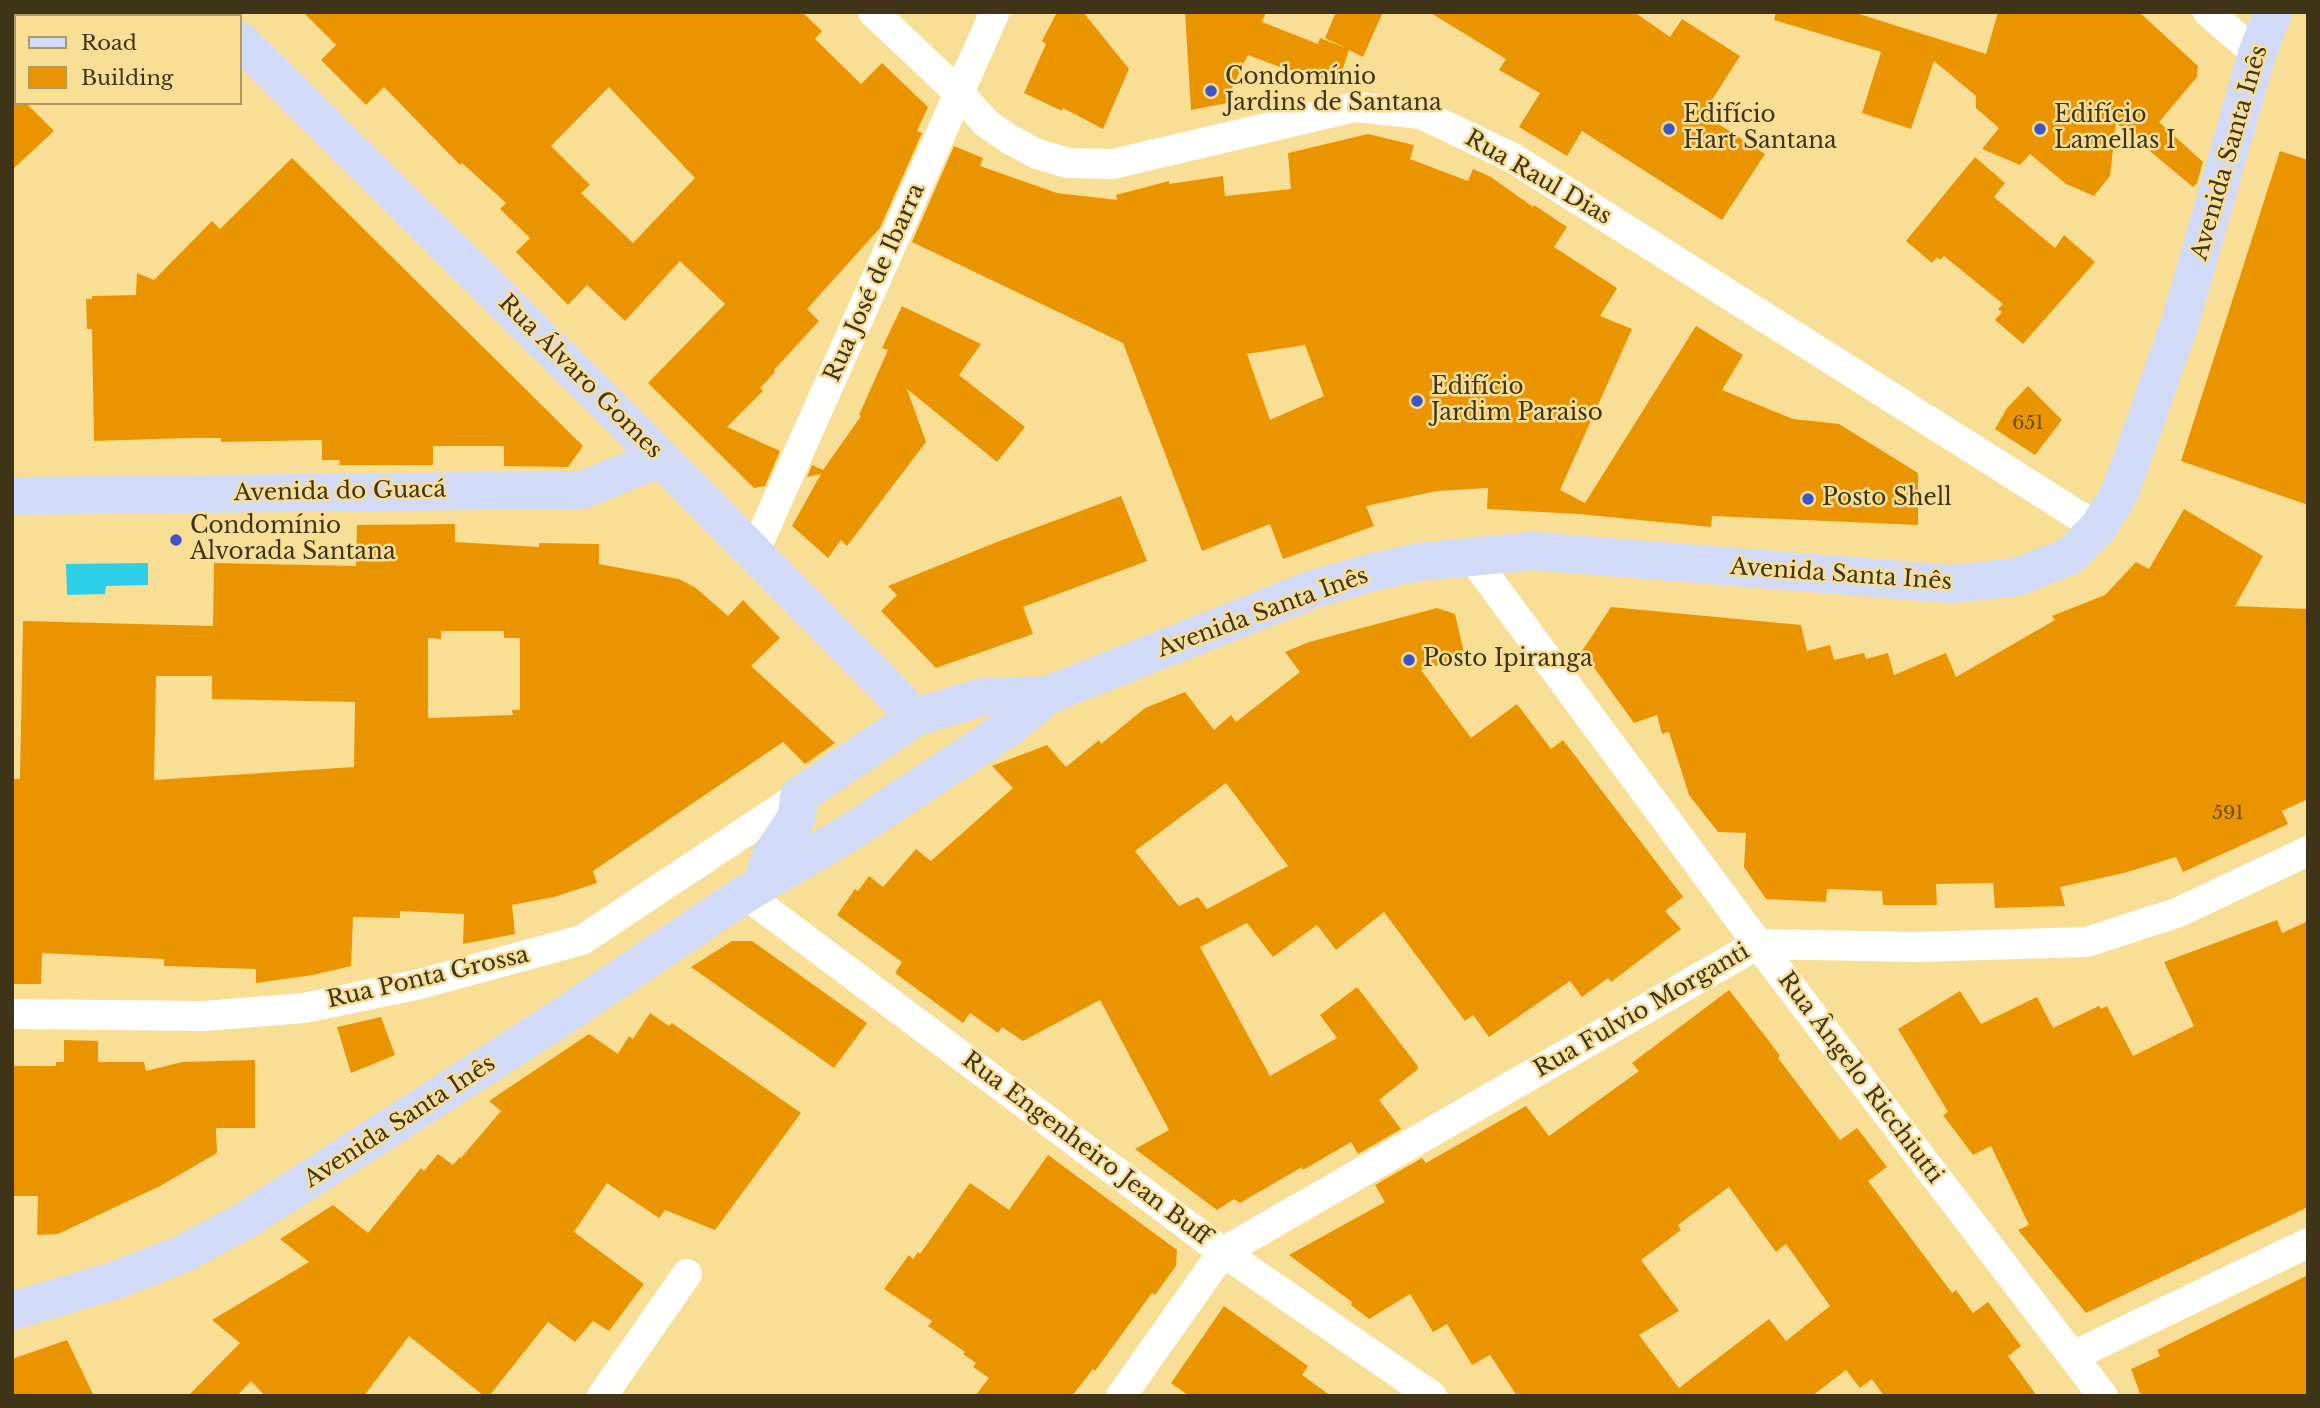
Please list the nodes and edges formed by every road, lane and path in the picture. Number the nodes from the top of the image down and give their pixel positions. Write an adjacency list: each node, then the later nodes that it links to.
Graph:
1 (873, 12): 7 (street, Rua Raul Dias)
2 (995, 12): 7 (street, Rua José de Ibarra)
3 (2208, 12): 6 (street)
4 (2273, 12): 6 (main road, Avenida Santa Inês)
5 (242, 43): 8 (main road, Rua Álvaro Gomes)
6 (2257, 54): 10 (main road, Avenida Santa Inês)
7 (960, 94): 10 (street, Rua Raul Dias); 11 (street, Rua José de Ibarra)
8 (660, 458): 9 (main road, Avenida do Guacá); 11 (main road, Rua Álvaro Gomes)
9 (12, 496)
10 (2098, 528): 12 (main road, Avenida Santa Inês)
11 (754, 553): 15 (main road, Rua Álvaro Gomes)
12 (1471, 556): 13 (main road, Avenida Santa Inês); 21 (street, Rua Ângelo Ricchiutti)
13 (1048, 695): 14 (main road, Avenida Santa Inês); 16 (main road, Avenida Santa Inês)
14 (982, 697): 15 (main road, Avenida Santa Inês); 16 (main road)
15 (916, 717): 17 (main road, Avenida Santa Inês)
16 (992, 738): 18 (main road, Avenida Santa Inês)
17 (807, 791): 18 (main road); 20 (main road); 22 (street, Rua Ponta Grossa)
18 (852, 831): 20 (main road, Avenida Santa Inês)
19 (2308, 851): 21 (street, Rua Fulvio Morganti)
20 (754, 888): 24 (street, Rua Engenheiro Jean Buff); 26 (main road, Avenida Santa Inês)
21 (1758, 944): 24 (street, Rua Fulvio Morganti); 27 (street, Rua Ângelo Ricchiutti)
22 (12, 1014)
23 (2308, 1243): 27 (street)
24 (1223, 1252): 29 (street, Rua Fulvio Morganti); 30 (street, Rua Engenheiro Jean Buff)
25 (687, 1274): 28 (street)
26 (12, 1311)
27 (2073, 1356): 31 (street, Rua Ângelo Ricchiutti)
28 (602, 1396)
29 (1121, 1396)
30 (1432, 1396)
31 (2103, 1396)

